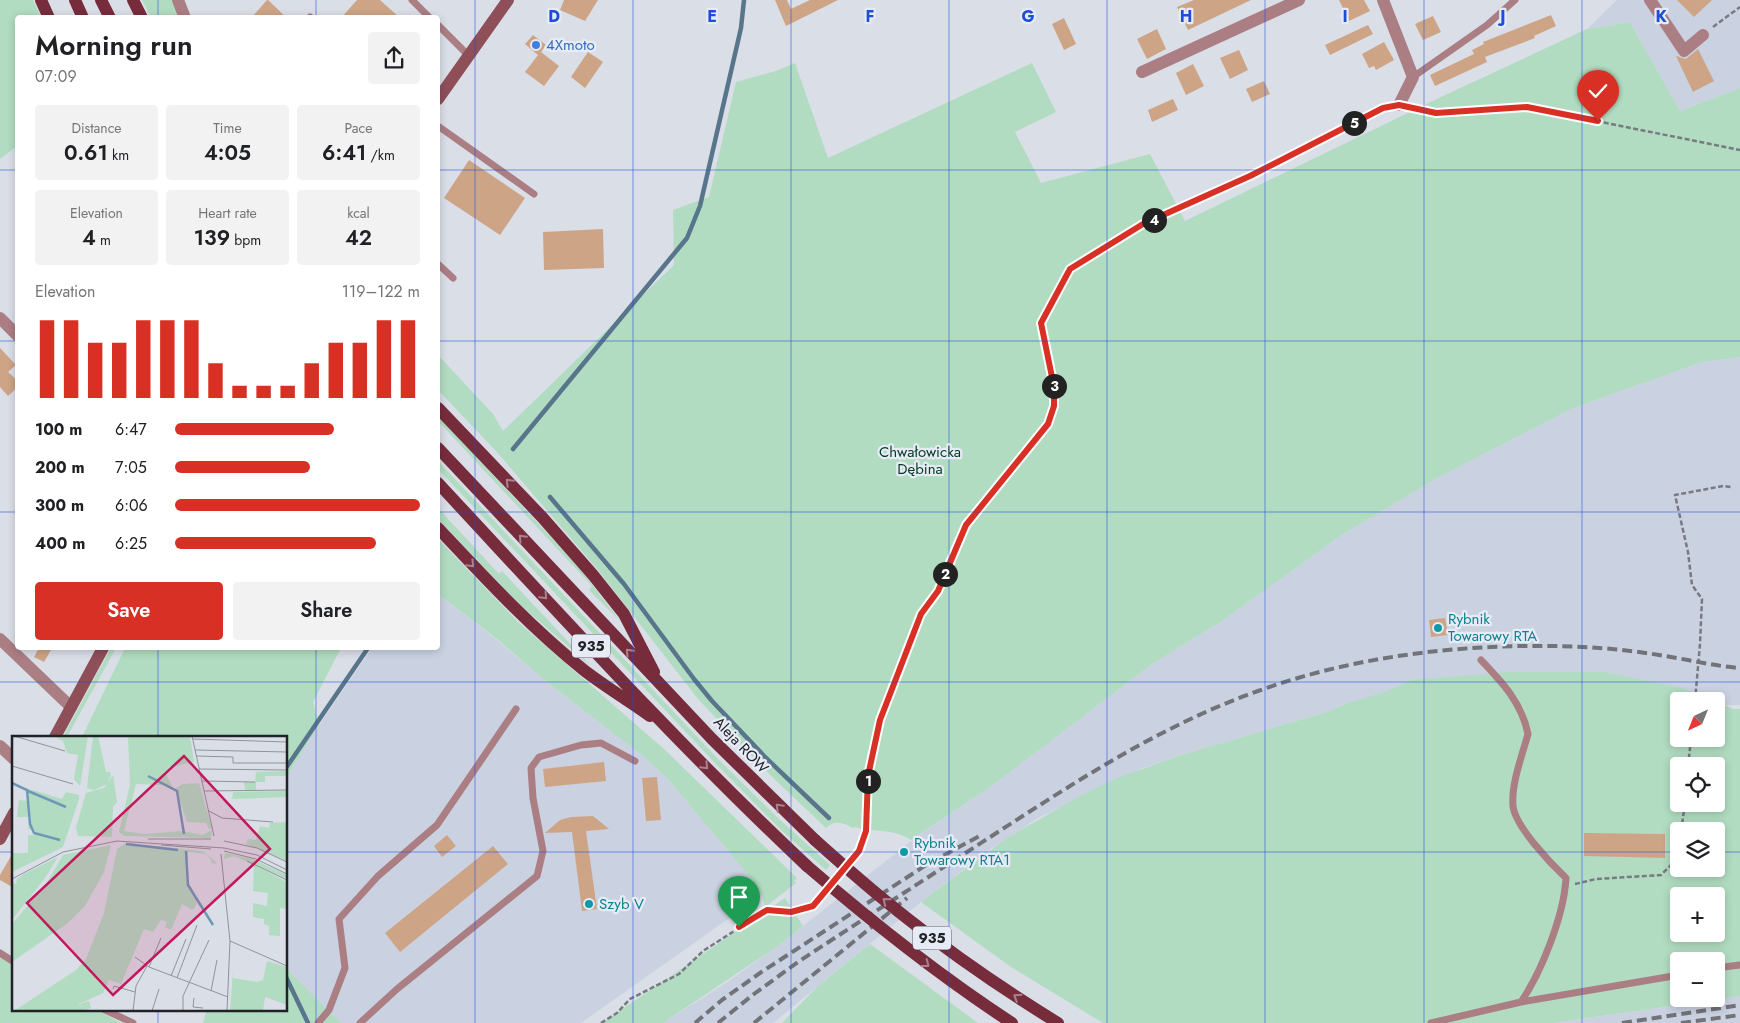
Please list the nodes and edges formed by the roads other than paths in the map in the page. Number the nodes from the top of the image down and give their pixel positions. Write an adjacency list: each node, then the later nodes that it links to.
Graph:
1 (41, 0): 12 (main road)
2 (75, 0): 13 (main road)
3 (101, 0): 14 (main road)
4 (133, 0): 15 (main road)
5 (178, 0): 16 (street)
6 (412, 0): 17 (lane)
7 (508, 0): 20 (main road)
8 (1299, 0): 21 (street)
9 (1383, 0): 22 (street)
10 (1515, 0): 22 (lane)
11 (1650, 0): 19 (street)
12 (48, 15)
13 (82, 15)
14 (108, 15)
15 (140, 15)
16 (184, 15)
17 (427, 15)
18 (440, 27): 20 (lane)
19 (1703, 35)
20 (468, 55): 23 (main road)
21 (1142, 72)
22 (1413, 76): 24 (street)
23 (440, 96)
24 (1399, 105)
25 (440, 127): 26 (lane)
26 (534, 194)
27 (440, 266): 28 (lane)
28 (452, 278)
29 (0, 318): 30 (street)
30 (15, 333)
31 (440, 410): 38 (main road, one-way to 31)
32 (440, 450): 38 (main road, Aleja ROW / 935, one-way to 32)
33 (440, 485): 41 (main road, 935, one-way to 41)
34 (440, 530): 41 (main road, one-way to 41)
35 (0, 639): 39 (street)
36 (102, 650): 39 (main road)
37 (1482, 660): 53 (lane)
38 (662, 687): 59 (main road, Aleja ROW / 935, one-way to 38, bridge)
39 (71, 707): 42 (main road)
40 (516, 709): 56 (lane)
41 (672, 731): 58 (main road, 935, one-way to 58, bridge)
42 (56, 736)
43 (0, 746): 44 (street)
44 (12, 757)
45 (634, 762): 57 (lane)
46 (12, 817): 47 (main road)
47 (0, 839)
48 (0, 953): 49 (lane)
49 (12, 961)
50 (1740, 965): 51 (lane)
51 (1725, 967)
52 (1670, 977): 53 (lane)
53 (1521, 1002): 60 (lane)
54 (105, 1010): 55 (lane)
55 (133, 1023)
56 (318, 1023)
57 (360, 1023)
58 (1012, 1023)
59 (1058, 1023)
60 (1431, 1023)

